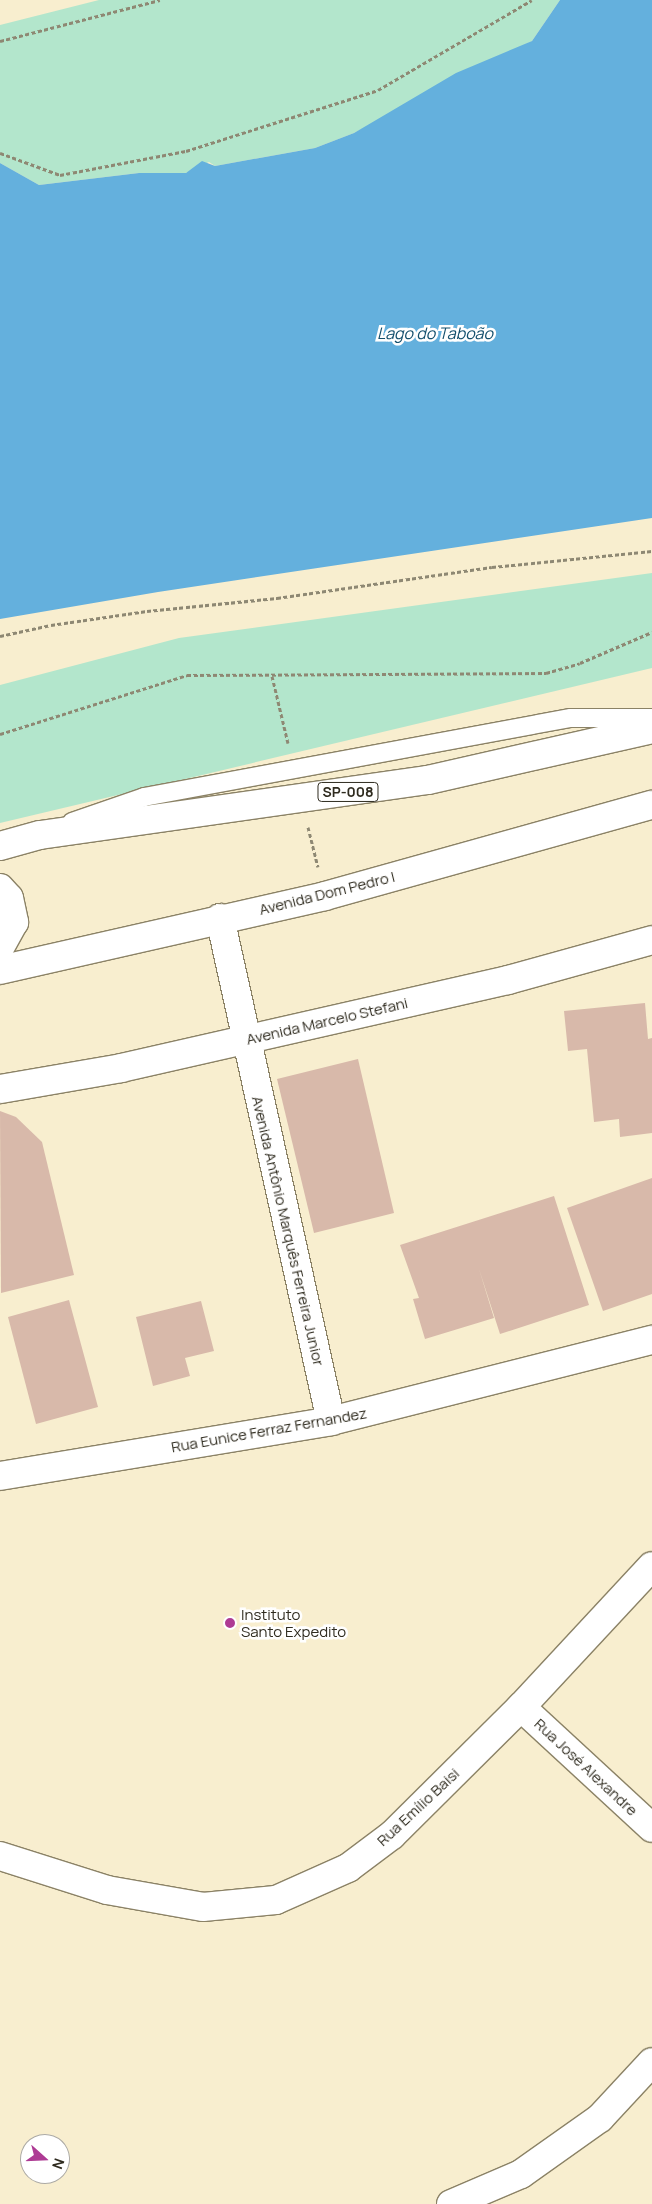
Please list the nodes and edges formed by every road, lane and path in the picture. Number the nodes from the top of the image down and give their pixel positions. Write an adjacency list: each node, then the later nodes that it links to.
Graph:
1 (160, 0): 3 (path)
2 (532, 0): 4 (path)
3 (0, 41)
4 (0, 153)
5 (652, 551): 7 (path)
6 (652, 632): 8 (path)
7 (0, 636)
8 (272, 676): 11 (path); 12 (path)
9 (652, 718): 15 (lane)
10 (652, 729): 15 (street, SP-008)
11 (0, 734)
12 (288, 743)
13 (652, 805): 19 (street, Avenida Dom Pedro I)
14 (307, 819): 17 (path)
15 (40, 835): 16 (street, SP-008)
16 (0, 846)
17 (319, 869)
18 (0, 888): 21 (street)
19 (220, 918): 22 (street, Avenida Dom Pedro I); 23 (street, Avenida Antônio Marquês Ferreira Junior)
20 (652, 940): 23 (street, Avenida Marcelo Stefani)
21 (0, 947)
22 (0, 970)
23 (244, 1040): 24 (street, Avenida Marcelo Stefani); 26 (street, Avenida Antônio Marquês Ferreira Junior)
24 (0, 1089)
25 (652, 1340): 26 (street, Rua Eunice Ferraz Fernandez)
26 (331, 1421): 27 (street, Rua Eunice Ferraz Fernandez)
27 (0, 1476)
28 (652, 1566): 29 (street, Rua Emílio Baisi)
29 (521, 1707): 30 (street, Rua José Alexandre); 31 (street, Rua Emílio Baisi)
30 (652, 1828)
31 (0, 1856)
32 (652, 2062): 33 (street)
33 (451, 2204)

